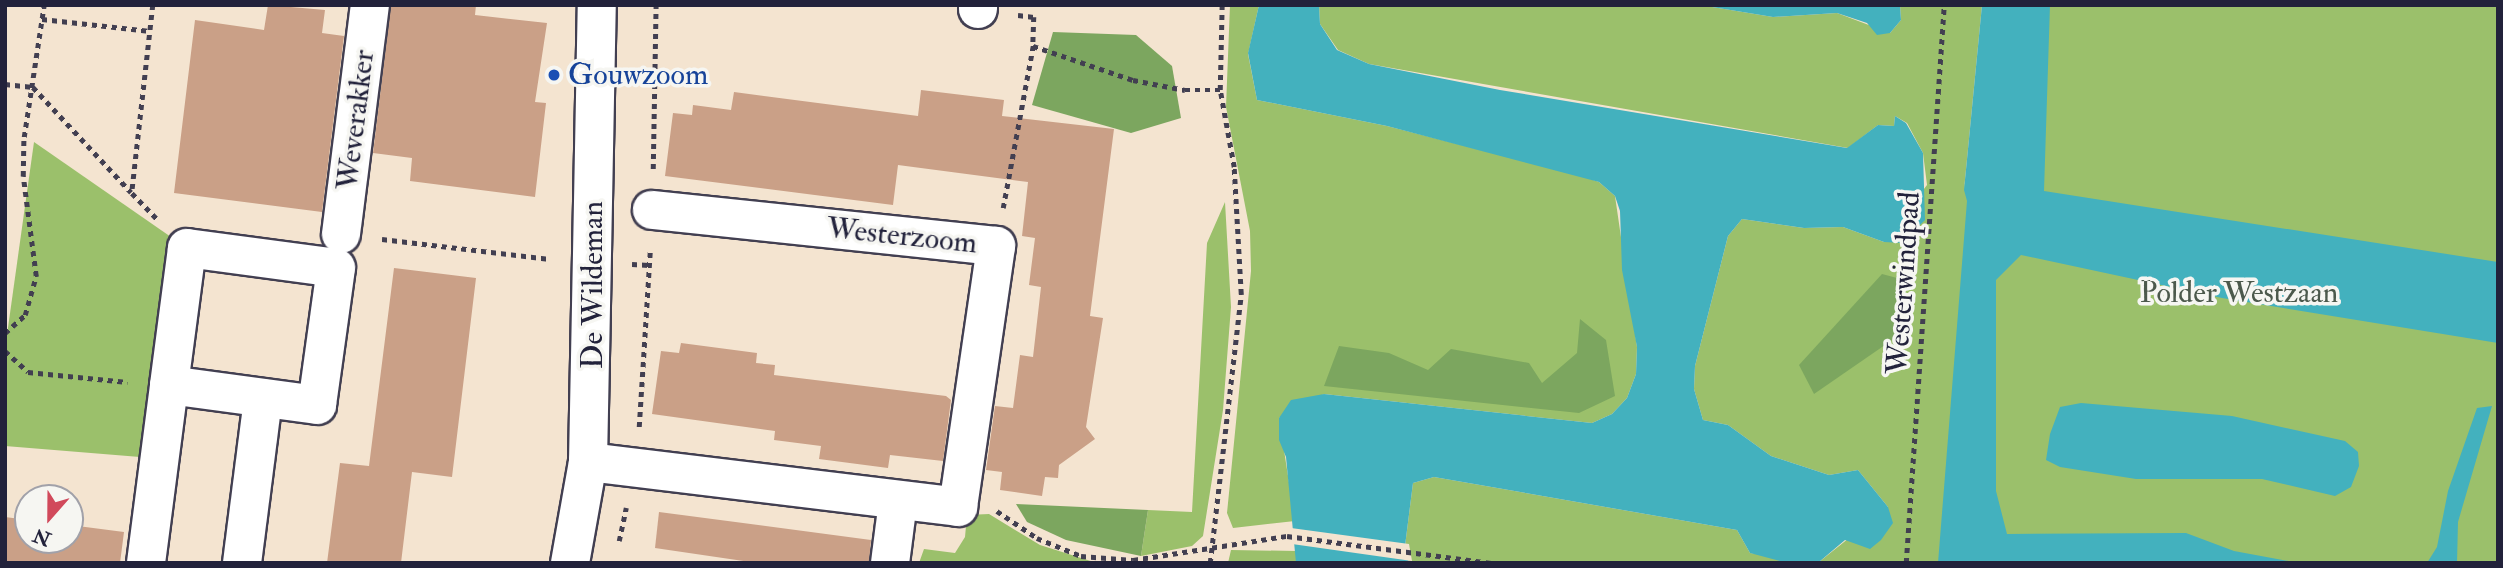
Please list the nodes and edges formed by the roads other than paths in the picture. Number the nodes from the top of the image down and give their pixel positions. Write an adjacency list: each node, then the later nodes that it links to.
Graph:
1 (370, 5): 4 (street, Weverakker)
2 (597, 5): 7 (street, De Wildeman)
3 (652, 209): 8 (street, Westerzoom)
4 (341, 234)
5 (169, 386): 6 (street); 6 (street); 9 (street)
6 (263, 398): 10 (street)
7 (589, 462): 8 (street); 11 (street, De Wildeman)
8 (898, 501): 12 (street)
9 (146, 563)
10 (242, 563)
11 (570, 563)
12 (890, 563)

